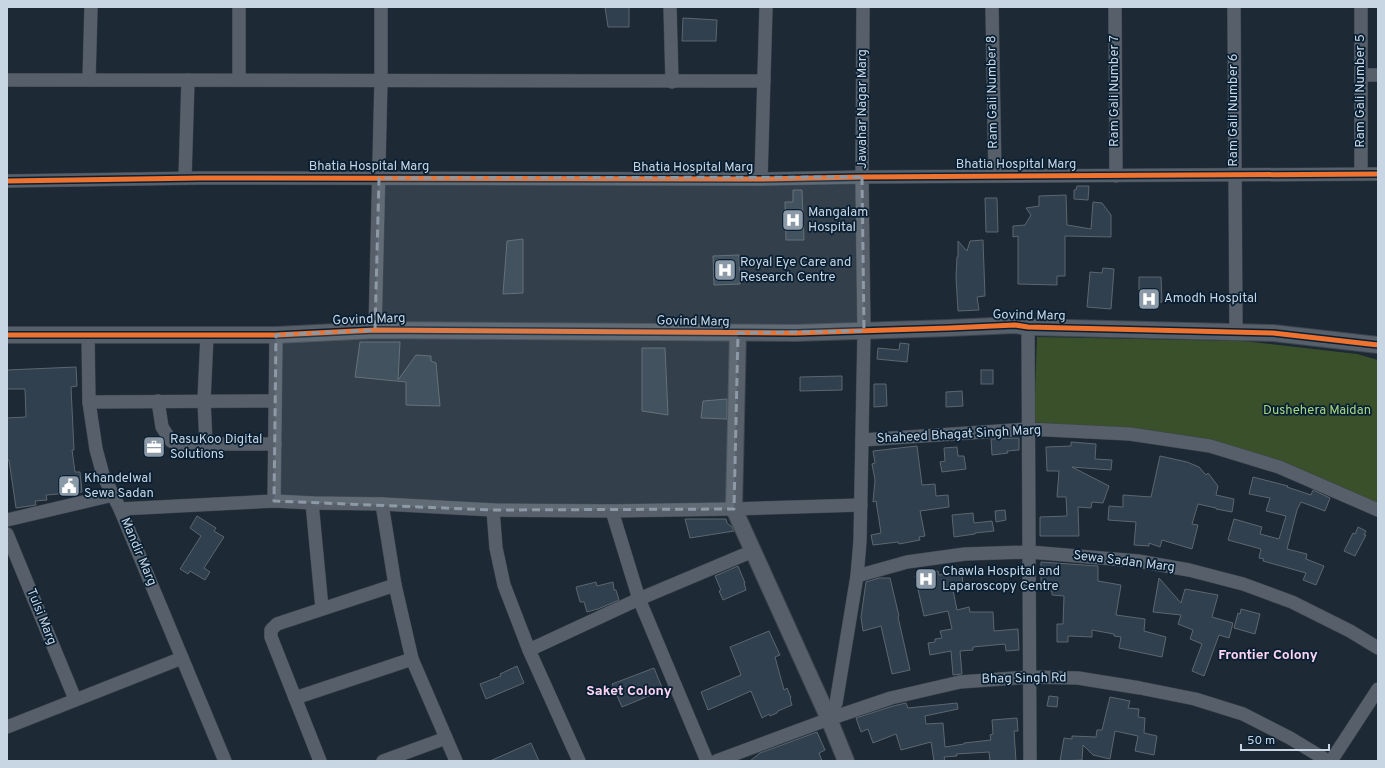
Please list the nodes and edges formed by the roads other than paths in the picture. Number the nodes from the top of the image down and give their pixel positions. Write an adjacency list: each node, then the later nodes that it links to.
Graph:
1 (91, 7): 14 (street)
2 (239, 7): 16 (street)
3 (381, 7): 17 (street)
4 (670, 7): 19 (street)
5 (766, 7): 18 (street)
6 (863, 7): 25 (street, Jawahar Nagar Marg)
7 (992, 7): 23 (street, Ram Gali Number 8)
8 (1115, 7): 24 (street, Ram Gali Number 7)
9 (1234, 7): 22 (street, Ram Gali Number 6)
10 (1361, 7): 11 (street, Ram Gali Number 5)
11 (1361, 75): 12 (street); 20 (street, Ram Gali Number 5)
12 (1378, 75)
13 (7, 80): 14 (street)
14 (89, 80): 15 (street)
15 (188, 80): 16 (street); 26 (street)
16 (239, 80): 17 (street)
17 (381, 80): 19 (street); 27 (street)
18 (764, 81): 19 (street); 28 (street)
19 (672, 82)
20 (1361, 174): 21 (street, Bhatia Hospital Marg); 22 (street, Bhatia Hospital Marg)
21 (1378, 174)
22 (1235, 175): 24 (street, Bhatia Hospital Marg); 33 (street, Ram Gali Number 6)
23 (995, 176): 24 (street, Bhatia Hospital Marg); 25 (street, Bhatia Hospital Marg)
24 (1116, 176)
25 (862, 177): 28 (street, Bhatia Hospital Marg); 32 (street, Jawahar Nagar Marg)
26 (185, 178): 27 (street, Bhatia Hospital Marg); 29 (street, Bhatia Hospital Marg)
27 (379, 178): 28 (street, Bhatia Hospital Marg); 31 (street)
28 (761, 179)
29 (7, 181)
30 (1028, 327): 32 (street, Govind Marg); 33 (street, Govind Marg); 44 (street)
31 (375, 330): 34 (street, Govind Marg); 38 (street, Govind Marg)
32 (864, 331): 34 (street, Govind Marg); 45 (street, Jawahar Nagar Marg)
33 (1236, 332): 39 (street, Govind Marg)
34 (738, 333): 54 (street)
35 (88, 334): 36 (street, Govind Marg); 37 (street, Govind Marg); 43 (street, Mandir Marg)
36 (7, 335)
37 (208, 336): 38 (street, Govind Marg); 40 (street)
38 (276, 336): 41 (street)
39 (1378, 344)
40 (204, 400): 41 (street); 42 (street); 46 (street)
41 (275, 400): 47 (street)
42 (158, 401): 43 (street); 46 (street)
43 (88, 402): 48 (street, Mandir Marg)
44 (1028, 429): 45 (street, Shaheed Bhagat Singh Marg); 56 (street, Shaheed Bhagat Singh Marg); 61 (street)
45 (862, 440): 52 (street, Jawahar Nagar Marg)
46 (206, 444): 47 (street)
47 (275, 444): 49 (street)
48 (113, 495): 53 (street, Mandir Marg); 58 (street)
49 (274, 501): 50 (street); 53 (street)
50 (312, 503): 51 (street); 65 (street)
51 (382, 504): 55 (street); 63 (street)
52 (861, 505): 54 (street); 62 (street, Jawahar Nagar Marg)
53 (120, 509): 68 (street, Mandir Marg)
54 (734, 509): 57 (street); 60 (street)
55 (492, 510): 57 (street); 67 (street)
56 (1378, 510)
57 (612, 511): 64 (street)
58 (7, 520)
59 (7, 534): 73 (street, Tulsi Marg)
60 (753, 551): 64 (street); 74 (street)
61 (1030, 552): 62 (street, Sewa Sadan Marg); 66 (street, Sewa Sadan Marg); 70 (street)
62 (857, 576): 74 (street, Jawahar Nagar Marg)
63 (395, 584): 65 (street); 69 (street)
64 (640, 599): 67 (street); 82 (street)
65 (322, 608): 72 (street)
66 (1378, 648)
67 (529, 650): 77 (street)
68 (182, 658): 73 (street); 78 (street, Mandir Marg)
69 (412, 659): 72 (street); 76 (street)
70 (1030, 676): 74 (street, Bhag Singh Rd); 85 (street); 86 (street, Bhag Singh Rd)
71 (1378, 689): 87 (street)
72 (295, 698): 79 (street)
73 (75, 699): 75 (street)
74 (829, 719): 83 (street, Bhag Singh Rd); 84 (street)
75 (7, 727)
76 (446, 738): 80 (street); 81 (street)
77 (575, 760)
78 (226, 761)
79 (320, 761)
80 (383, 761)
81 (456, 761)
82 (707, 761)
83 (716, 761)
84 (846, 761)
85 (1030, 761)
86 (1328, 761)
87 (1331, 761)

